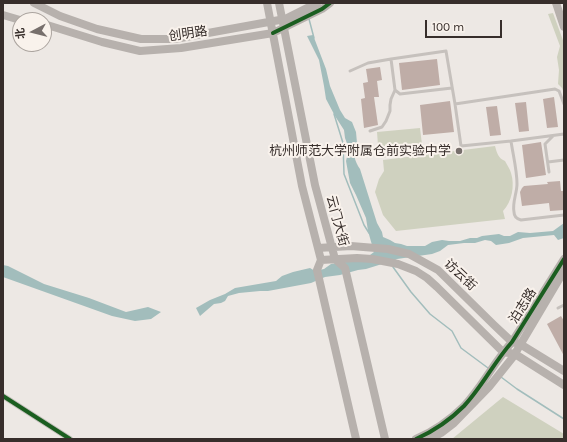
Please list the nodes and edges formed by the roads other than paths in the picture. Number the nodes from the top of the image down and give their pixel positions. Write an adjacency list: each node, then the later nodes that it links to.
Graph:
1 (34, 3): 9 (main road, 创明路)
2 (267, 3): 9 (main road, 云门大街)
3 (279, 3): 8 (main road, 云门大街)
4 (330, 3): 6 (main road, 创明路)
5 (556, 3): 11 (main road)
6 (318, 6): 7 (main road, 创明路)
7 (295, 18): 8 (main road, 创明路); 12 (main road, 创明路)
8 (282, 19): 9 (main road, 创明路); 12 (main road, 云门大街)
9 (271, 22): 13 (main road, 云门大街)
10 (52, 26): 13 (main road, 创明路)
11 (564, 27)
12 (284, 28): 13 (main road, 创明路); 28 (main road, 云门大街)
13 (273, 33): 29 (main road, 云门大街)
14 (391, 59): 15 (lane); 16 (lane); 17 (lane)
15 (350, 71)
16 (452, 88): 17 (lane); 18 (lane)
17 (395, 90): 20 (lane)
18 (455, 104): 19 (lane); 23 (lane)
19 (564, 104)
20 (370, 131)
21 (564, 134): 22 (lane)
22 (553, 136): 23 (lane); 25 (lane)
23 (511, 141): 27 (lane)
24 (564, 160): 25 (lane)
25 (548, 162): 26 (lane)
26 (549, 172)
27 (564, 215)
28 (332, 247): 29 (main road, 访云街); 30 (main road, 云门大街); 36 (main road, 访云街)
29 (318, 248): 32 (main road, 云门大街)
30 (335, 259): 32 (main road, 访云街); 37 (main road, 访云街); 45 (main road, 云门大街)
31 (564, 259): 36 (main road, 泊志路)
32 (322, 260): 44 (main road, 云门大街)
33 (564, 270): 36 (main road, 泊志路)
34 (564, 305): 35 (lane)
35 (558, 308)
36 (516, 343): 37 (main road, 泊志路); 38 (main road, 泊志路); 39 (main road, 访云街)
37 (503, 352): 38 (main road); 40 (main road, 泊志路)
38 (514, 356): 40 (main road, 泊志路); 41 (main road)
39 (564, 371)
40 (485, 385): 46 (main road); 47 (main road)
41 (564, 385)
42 (3, 396): 43 (street)
43 (70, 439)
44 (356, 439)
45 (385, 439)
46 (416, 439)
47 (430, 439)

